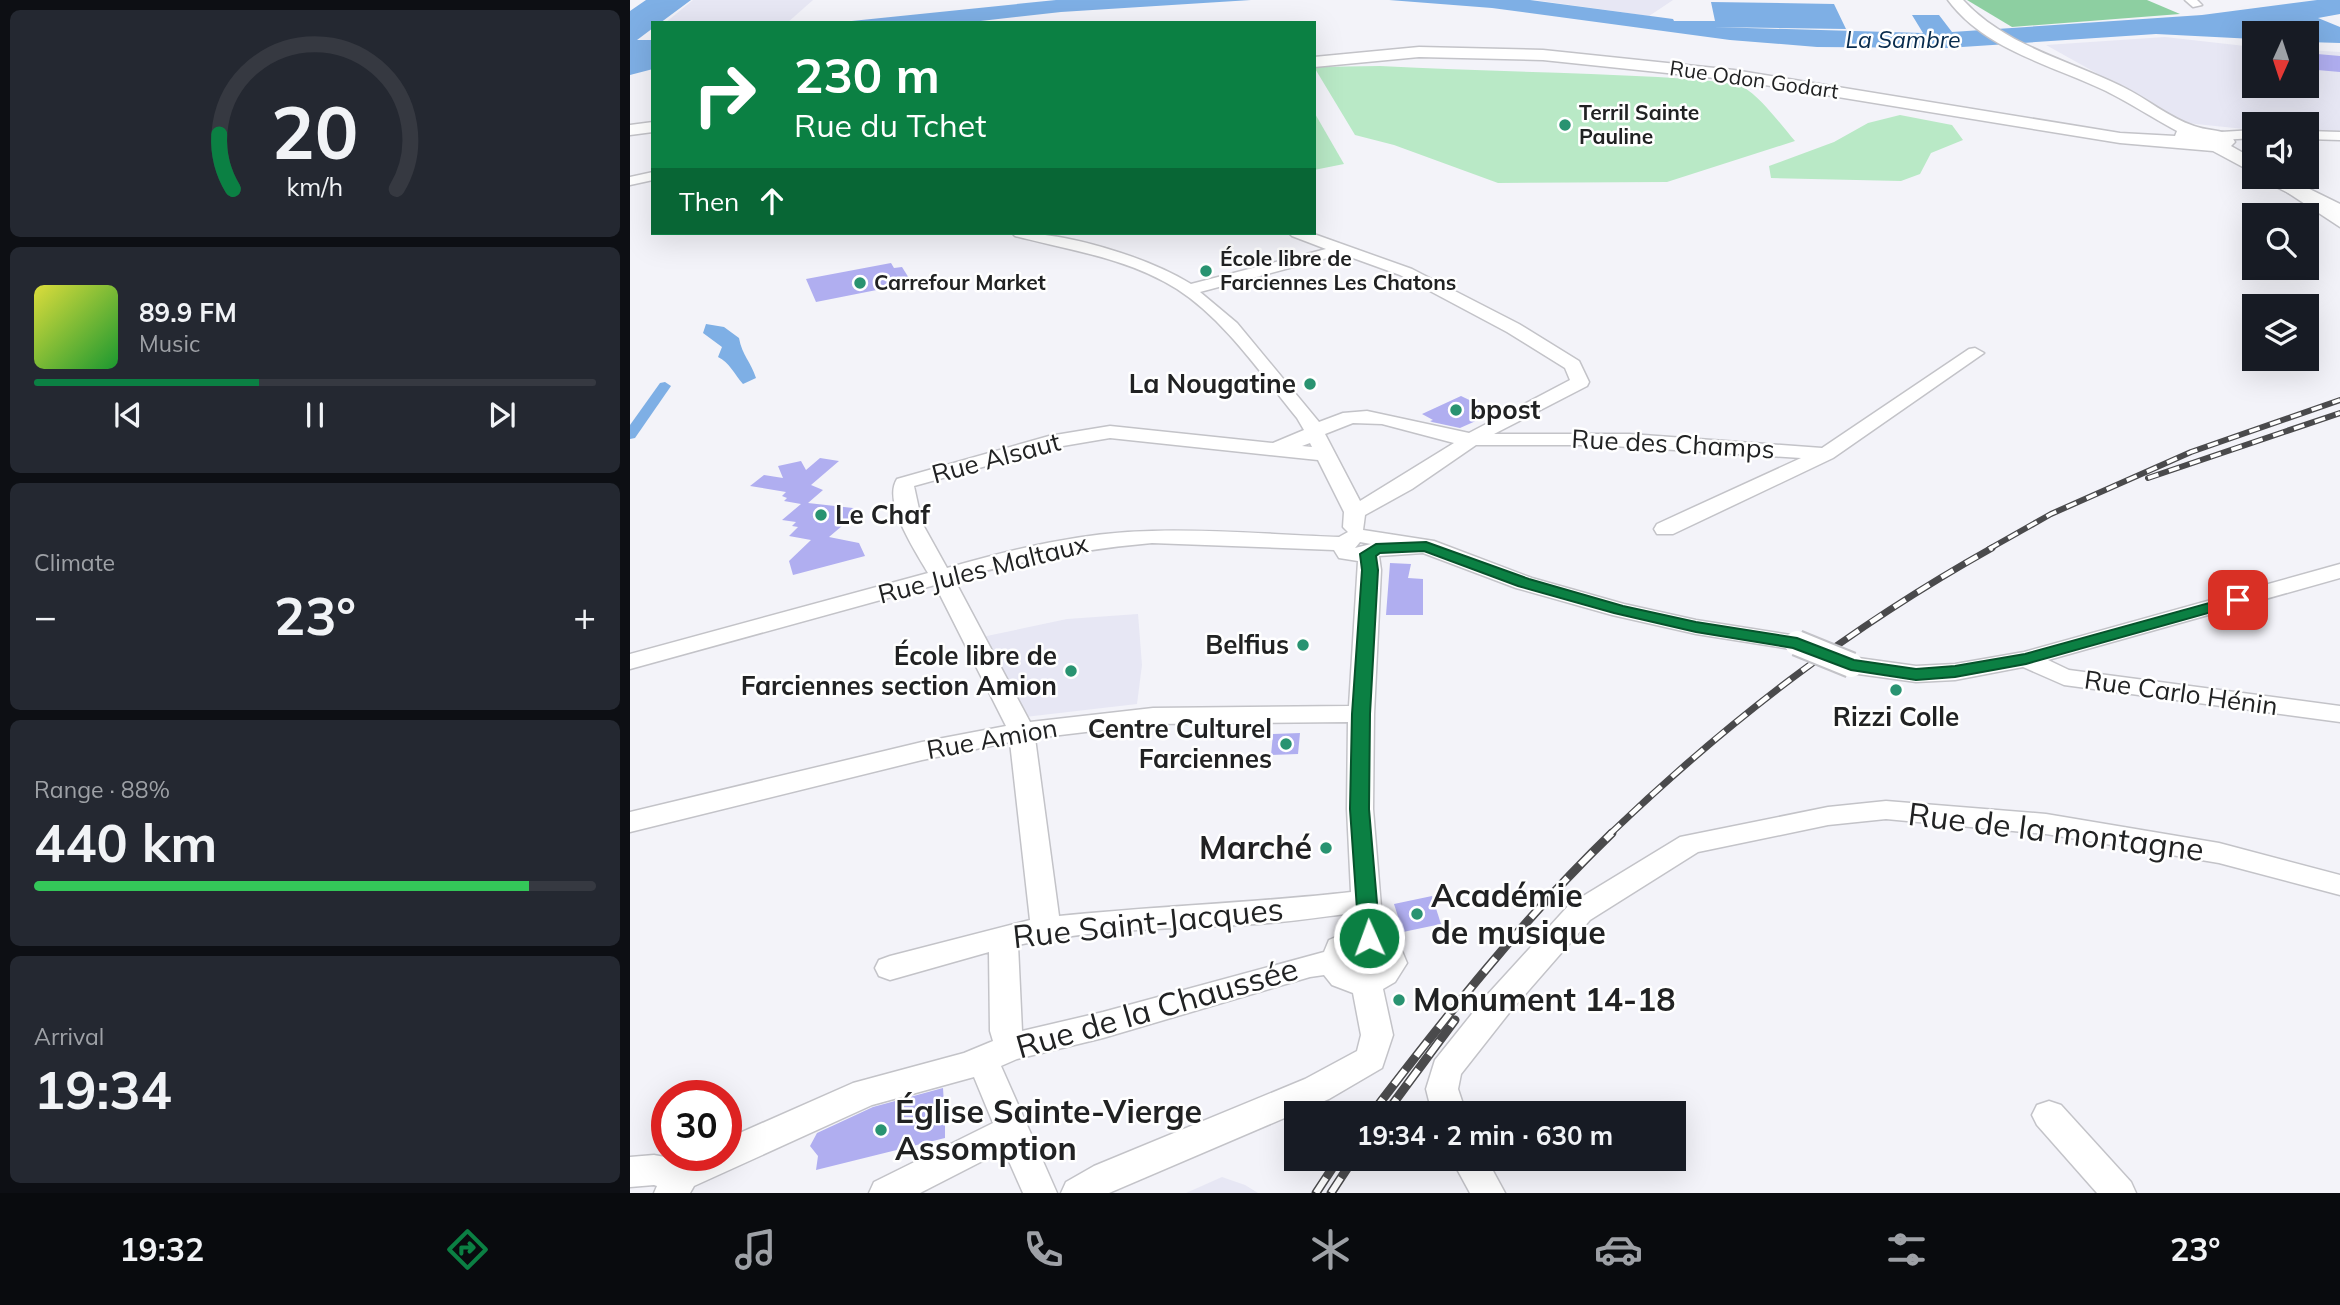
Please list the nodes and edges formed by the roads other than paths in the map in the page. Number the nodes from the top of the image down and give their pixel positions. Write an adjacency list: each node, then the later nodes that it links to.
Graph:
1 (1955, 0): 6 (main road)
2 (1316, 60): 6 (main road, Rue Odon Godart)
3 (651, 129): 4 (main road)
4 (630, 132)
5 (2319, 135): 8 (street)
6 (2189, 136): 9 (main road, Rue Odon Godart)
7 (2242, 136): 9 (street)
8 (2340, 136)
9 (2218, 141): 10 (main road)
10 (2242, 158)
11 (651, 176): 12 (street)
12 (630, 181)
13 (2289, 189): 16 (street)
14 (2295, 189): 15 (main road)
15 (2340, 212)
16 (2340, 222)
17 (1028, 235): 20 (street)
18 (1302, 235): 19 (street)
19 (1340, 250): 20 (street); 23 (street)
20 (1188, 290): 22 (street)
21 (1975, 353): 25 (street)
22 (1315, 430): 23 (street, Rue des Champs); 24 (street, Rue Alsaut); 26 (street)
23 (1472, 439): 25 (street, Rue des Champs); 27 (street)
24 (1270, 449): 26 (street, Rue Alsaut); 31 (street, Rue Alsaut)
25 (1826, 454): 28 (street)
26 (1328, 455): 27 (street)
27 (1355, 512): 29 (street)
28 (1665, 528)
29 (1364, 543): 31 (street, Rue Jules Maltaux); 32 (street, Rue Jules Maltaux, bridge); 34 (street)
30 (2340, 571): 32 (street)
31 (942, 577): 33 (street, Rue Jules Maltaux); 36 (street, Rue Alsaut)
32 (2026, 659): 35 (street, Rue Carlo Hénin)
33 (630, 662)
34 (1361, 714): 36 (street, Rue Amion); 39 (street)
35 (2340, 714)
36 (1021, 730): 37 (street, Rue Amion); 40 (street, Rue Alsaut)
37 (630, 822)
38 (2340, 885): 47 (street, Rue de la montagne)
39 (1367, 901): 40 (street, Rue Saint-Jacques); 42 (street)
40 (1046, 928): 41 (street, Rue Saint-Jacques)
41 (1003, 937): 44 (street, Rue Saint-Jacques); 46 (street)
42 (1369, 938): 43 (street); 45 (street)
43 (1335, 962): 45 (street); 46 (street, Rue de la Chaussée)
44 (890, 968)
45 (1366, 982): 55 (street)
46 (997, 1053): 49 (street); 52 (street, Rue de la Chaussée)
47 (1446, 1101)
48 (2049, 1115): 57 (street)
49 (1013, 1129): 53 (street); 54 (street)
50 (1475, 1171): 56 (street)
51 (630, 1172): 52 (street)
52 (677, 1184)
53 (886, 1193)
54 (1040, 1193)
55 (1077, 1193)
56 (1488, 1193)
57 (2119, 1193)

